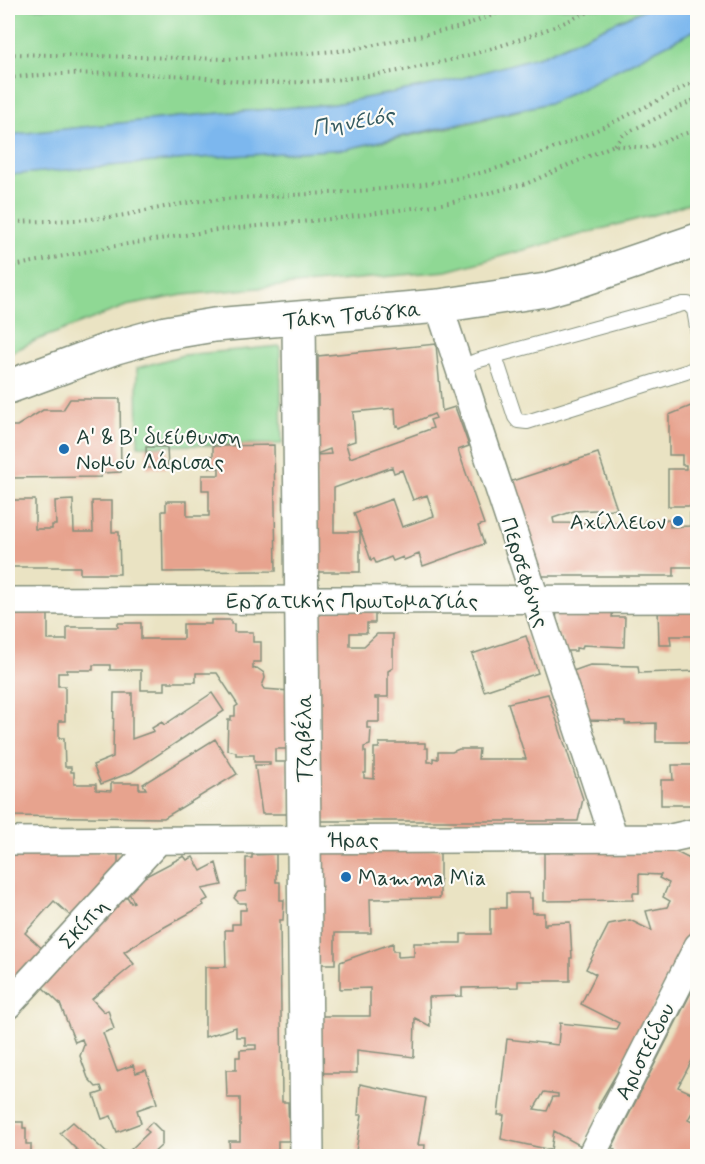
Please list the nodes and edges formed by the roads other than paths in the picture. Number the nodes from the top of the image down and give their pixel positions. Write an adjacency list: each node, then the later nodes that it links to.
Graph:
1 (698, 240): 2 (street, Τάκη Τσιόγκα)
2 (439, 306): 3 (street, Τάκη Τσιόγκα); 7 (street, Περσεφόνης)
3 (299, 319): 8 (street, Τάκη Τσιόγκα); 10 (street, Τζαβέλα)
4 (698, 333): 5 (lane)
5 (495, 356): 6 (lane); 7 (lane)
6 (698, 363)
7 (459, 368): 11 (street, Περσεφόνης)
8 (8, 387)
9 (698, 599): 11 (street, Εργατικής Πρωτομαγιάς)
10 (301, 600): 11 (street, Εργατικής Πρωτομαγιάς); 12 (street, Εργατικής Πρωτομαγιάς); 15 (street, Τζαβέλα)
11 (535, 600): 14 (street, Περσεφόνης)
12 (8, 601)
13 (698, 832): 14 (street, Ήρας)
14 (614, 838): 15 (street, Ήρας)
15 (303, 839): 16 (street, Ήρας); 20 (street, Τζαβέλα)
16 (159, 840): 17 (street, Ήρας); 19 (street, Σκίπη)
17 (8, 841)
18 (698, 946): 21 (street, Αριστείδου)
19 (8, 1005)
20 (306, 1156)
21 (591, 1156)

